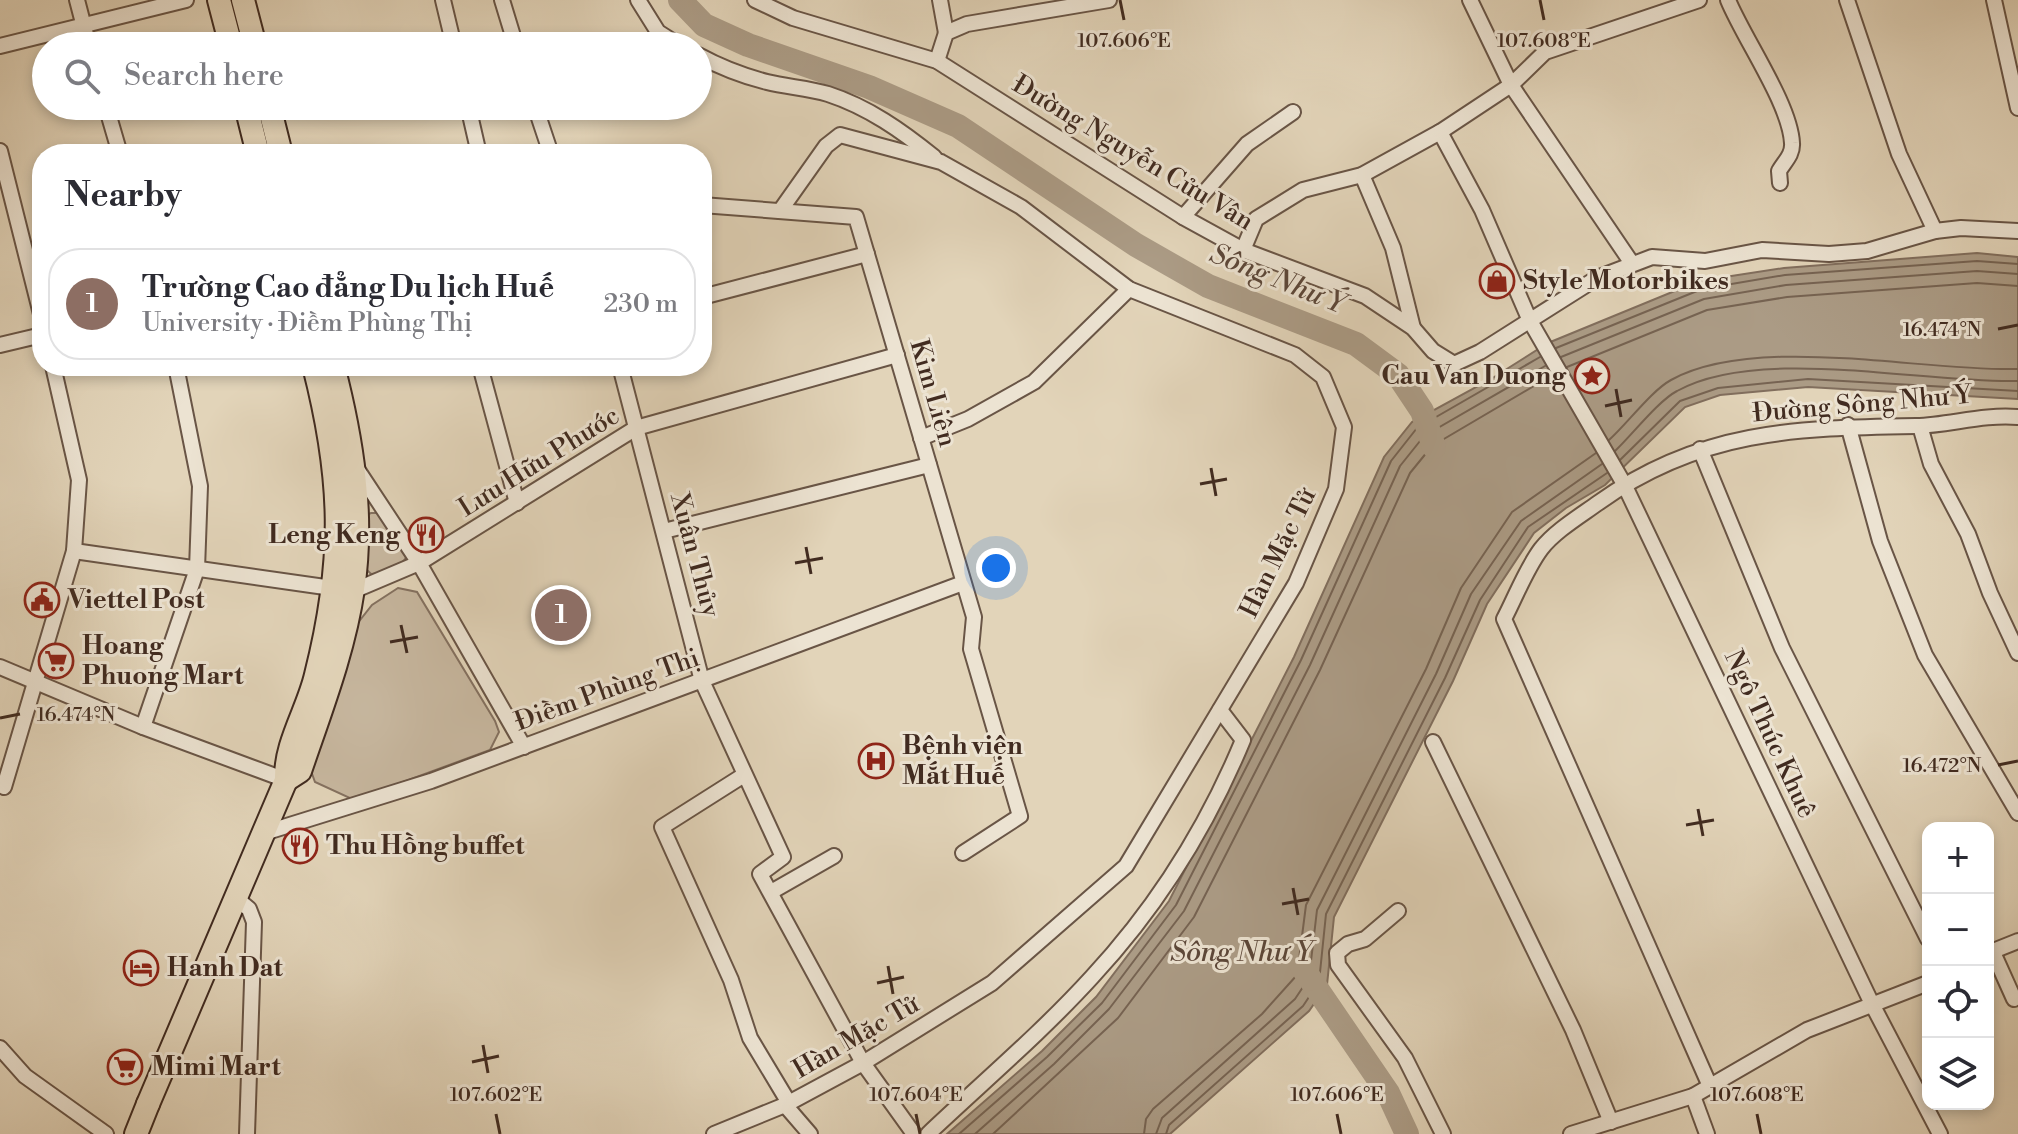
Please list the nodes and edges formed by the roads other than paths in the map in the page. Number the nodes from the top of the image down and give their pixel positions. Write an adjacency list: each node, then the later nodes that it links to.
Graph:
1 (77, 0): 17 (street)
2 (186, 0): 17 (street)
3 (219, 0): 20 (main road)
4 (243, 0): 21 (main road)
5 (443, 0): 22 (street)
6 (502, 0): 23 (street)
7 (638, 0): 24 (street)
8 (755, 0): 29 (street, Đường Nguyễn Cửu Vân)
9 (940, 0): 25 (street)
10 (1109, 0): 16 (street)
11 (1470, 0): 30 (street)
12 (1699, 0): 30 (street)
13 (1728, 0): 47 (street)
14 (1847, 0): 51 (street)
15 (1994, 0): 31 (street)
16 (1093, 2): 25 (street)
17 (83, 25): 18 (street); 19 (street)
18 (55, 32)
19 (85, 32)
20 (227, 32)
21 (251, 32)
22 (451, 32)
23 (512, 32)
24 (658, 32)
25 (946, 33): 29 (street)
26 (32, 38): 27 (street)
27 (0, 46)
28 (712, 61): 45 (street)
29 (937, 61): 50 (street, Đường Nguyễn Cửu Vân)
30 (1511, 85): 38 (street); 55 (street)
31 (2018, 108)
32 (1293, 112): 50 (street)
33 (110, 120): 39 (street)
34 (250, 120): 40 (main road)
35 (272, 120): 41 (main road)
36 (471, 120): 42 (street)
37 (540, 120): 43 (street)
38 (1440, 132): 46 (street); 59 (street, Ngô Thúc Khuê)
39 (117, 144)
40 (256, 144)
41 (278, 144)
42 (477, 144)
43 (548, 144)
44 (0, 151): 56 (street)
45 (941, 162): 49 (street, Hàn Mặc Tử); 57 (street, Hàn Mặc Tử)
46 (1362, 175): 53 (street); 60 (street)
47 (1780, 183)
48 (712, 206): 49 (street)
49 (780, 211): 54 (street, Kim Liên)
50 (1183, 217): 53 (street, Đường Nguyễn Cửu Vân)
51 (1935, 231): 52 (street, Đường Nguyễn Cửu Vân); 55 (street, Đường Nguyễn Cửu Vân)
52 (2018, 231)
53 (1243, 250): 60 (street, Đường Nguyễn Cửu Vân)
54 (867, 254): 58 (street); 63 (street, Kim Liên)
55 (1631, 262): 59 (street, Đường Nguyễn Cửu Vân)
56 (32, 278)
57 (1129, 289): 74 (street); 90 (street, Hàn Mặc Tử)
58 (712, 294)
59 (1530, 321): 60 (street, Đường Nguyễn Cửu Vân); 78 (street, Ngô Thúc Khuê)
60 (1413, 328)
61 (32, 337): 62 (street)
62 (0, 345)
63 (897, 355): 73 (street, Lưu Hữu Phước); 74 (street, Kim Liên)
64 (55, 376): 81 (street)
65 (178, 376): 83 (street)
66 (316, 376): 85 (main road)
67 (335, 376): 76 (main road)
68 (483, 376): 79 (street)
69 (623, 376): 73 (street, Xuân Thủy)
70 (2018, 417): 72 (street, Đường Sông Như Ý)
71 (1848, 425): 72 (street, Đường Sông Như Ý); 75 (street, Đường Sông Như Ý); 97 (street)
72 (1920, 426): 86 (street)
73 (636, 428): 79 (street, Lưu Hữu Phước); 80 (street, Xuân Thủy)
74 (921, 438): 77 (street, Kim Liên)
75 (1700, 449): 78 (street, Đường Sông Như Ý); 104 (street)
76 (354, 463): 82 (street); 85 (main road)
77 (929, 465): 80 (street); 84 (street, Kim Liên)
78 (1622, 480): 110 (street, Ngô Thúc Khuê); 113 (street, Đường Sông Như Ý)
79 (517, 503): 82 (street, Lưu Hữu Phước)
80 (664, 531): 88 (street, Xuân Thủy)
81 (74, 551): 83 (street); 89 (street)
82 (419, 563): 85 (street, Lưu Hữu Phước); 93 (street)
83 (197, 569): 85 (street); 91 (street)
84 (963, 583): 88 (street, Điềm Phùng Thị); 99 (street, Kim Liên)
85 (343, 591): 95 (main road)
86 (2018, 653)
87 (0, 667): 89 (street)
88 (702, 681): 93 (street, Điềm Phùng Thị); 94 (street, Xuân Thủy)
89 (36, 683): 91 (street); 96 (street)
90 (1220, 710): 112 (street, Hàn Mặc Tử); 123 (street)
91 (143, 727): 95 (street)
92 (1433, 742): 116 (street)
93 (524, 747): 98 (street, Điềm Phùng Thị)
94 (744, 775): 101 (street, Xuân Thủy); 115 (street)
95 (286, 780): 98 (main road)
96 (4, 787)
97 (2018, 813)
98 (264, 833): 102 (main road)
99 (963, 853)
100 (834, 856): 101 (street)
101 (771, 892): 112 (street)
102 (237, 899): 118 (main road); 119 (street)
103 (1398, 911): 124 (street)
104 (1922, 927)
105 (2018, 941): 106 (street)
106 (1994, 950)
107 (1994, 960): 109 (street)
108 (1922, 985): 110 (street)
109 (2014, 999)
110 (1872, 1004): 113 (street); 128 (street, Ngô Thúc Khuê)
111 (0, 1048): 117 (street)
112 (863, 1063): 115 (street, Hàn Mặc Tử); 122 (street)
113 (1709, 1084): 114 (street)
114 (1693, 1096): 116 (street); 127 (street)
115 (787, 1104): 120 (street, Hàn Mặc Tử); 121 (street)
116 (1616, 1120): 125 (street); 126 (street)
117 (106, 1134)
118 (136, 1134)
119 (247, 1134)
120 (714, 1134)
121 (810, 1134)
122 (914, 1134)
123 (928, 1134)
124 (1443, 1134)
125 (1571, 1134)
126 (1626, 1134)
127 (1707, 1134)
128 (1940, 1134)

